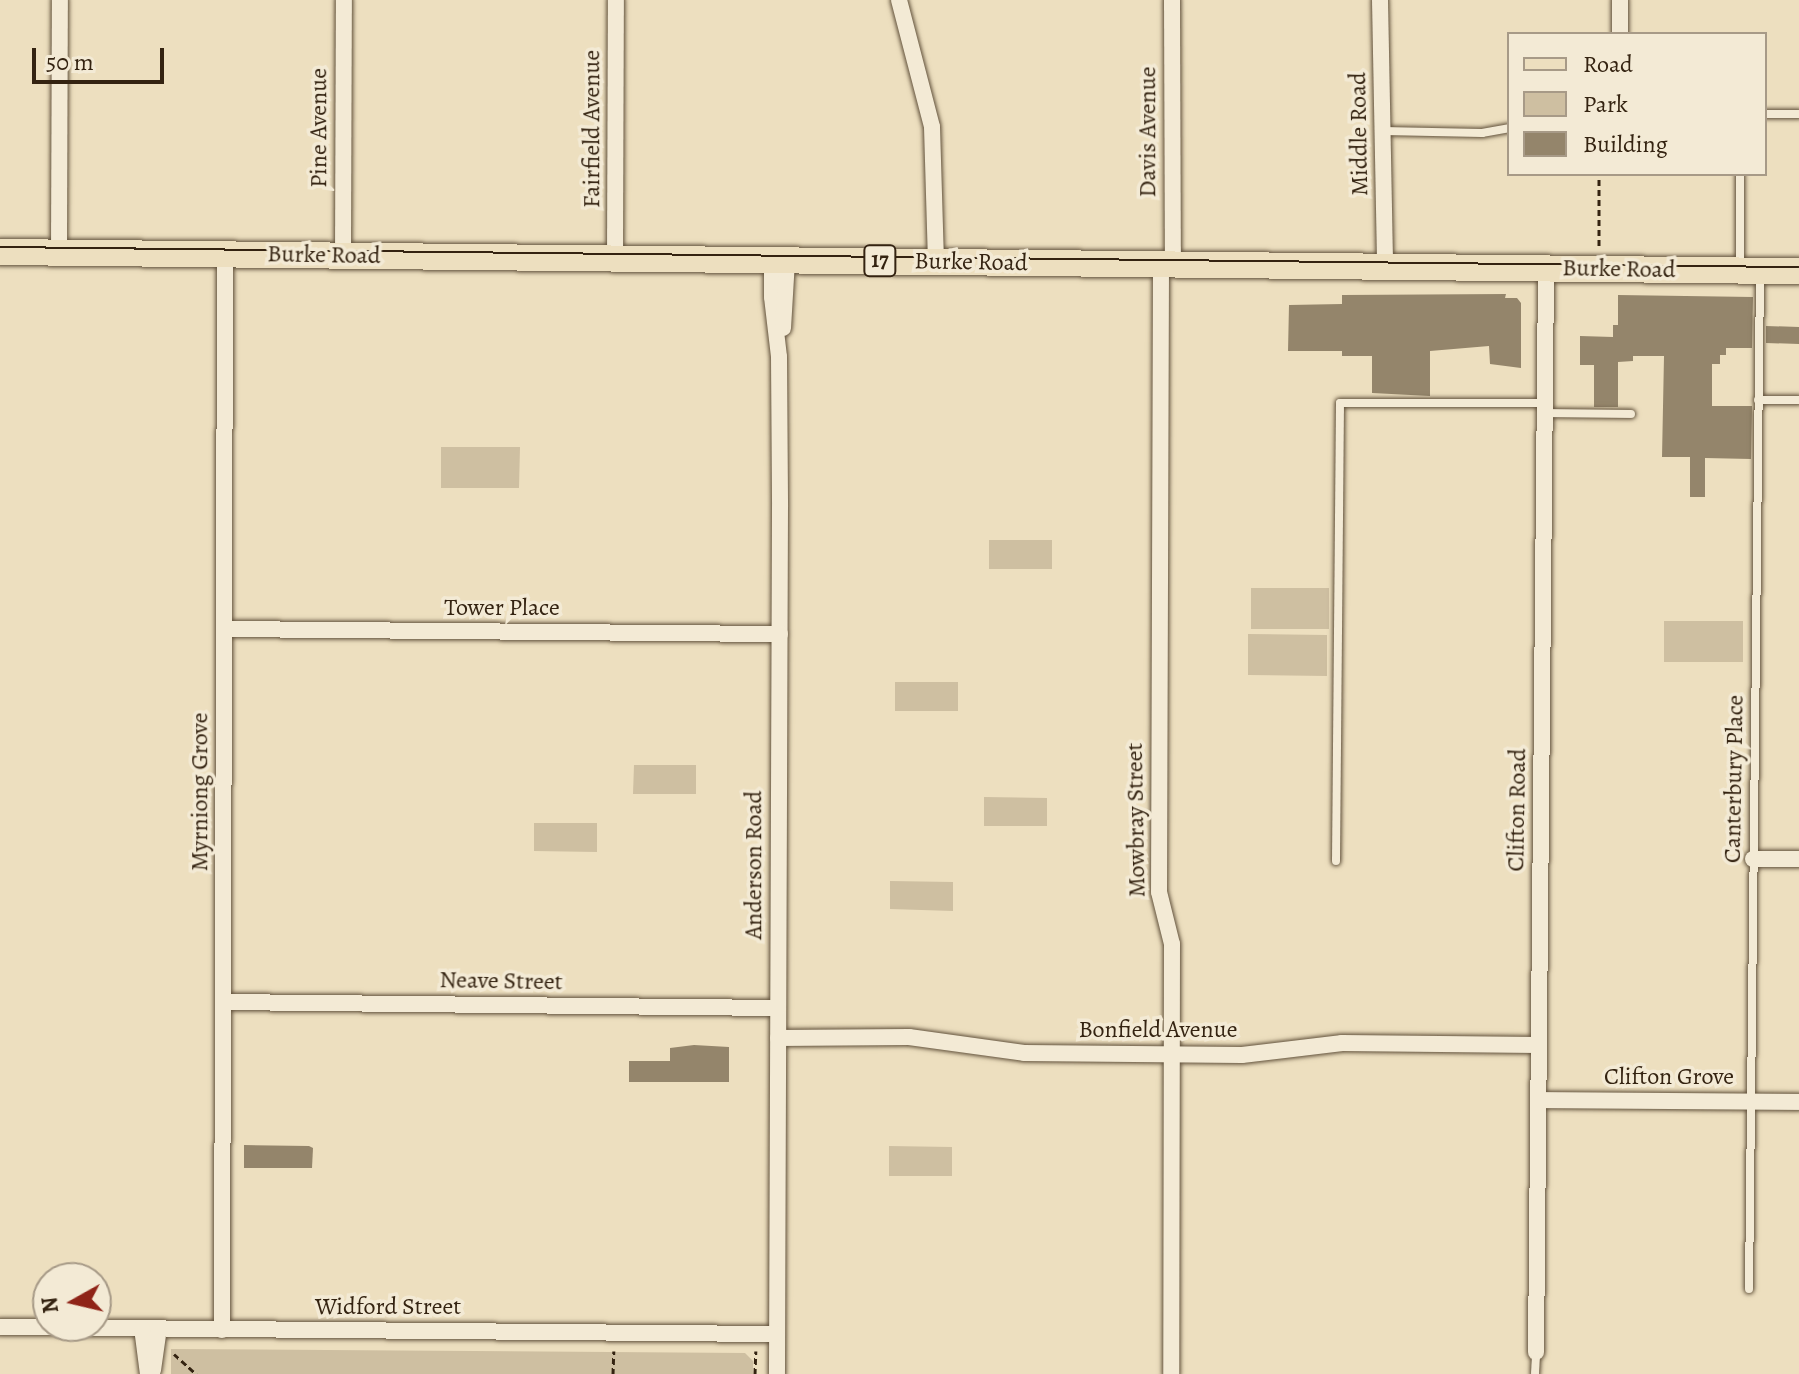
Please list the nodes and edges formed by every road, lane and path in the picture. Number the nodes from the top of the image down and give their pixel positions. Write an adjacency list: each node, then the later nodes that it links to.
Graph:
1 (60, 0): 16 (street)
2 (344, 0): 18 (street, Pine Avenue)
3 (616, 0): 19 (street, Fairfield Avenue)
4 (899, 0): 21 (street)
5 (1172, 0): 22 (street, Davis Avenue)
6 (1380, 0): 12 (street, Middle Road)
7 (1620, 0): 8 (street)
8 (1620, 32)
9 (1767, 114): 10 (lane)
10 (1799, 114)
11 (1507, 128): 12 (lane)
12 (1383, 131): 23 (street, Middle Road)
13 (1599, 176): 25 (path)
14 (1740, 176): 26 (lane, Canterbury Place)
15 (0, 252): 16 (main road, Burke Road / 17)
16 (59, 253): 17 (main road, Burke Road / 17)
17 (225, 254): 18 (main road, Burke Road / 17); 32 (street, Myrniong Grove)
18 (343, 255): 19 (main road, Burke Road / 17)
19 (615, 258): 20 (main road, Burke Road / 17)
20 (780, 260): 21 (main road, Burke Road / 17); 33 (street, Anderson Road)
21 (936, 262): 22 (main road, Burke Road / 17)
22 (1167, 265): 23 (main road, Burke Road / 17); 41 (street, Mowbray Street)
23 (1385, 267): 24 (main road, Burke Road / 17)
24 (1546, 268): 25 (main road, Burke Road / 17); 30 (street, Clifton Road)
25 (1599, 270): 26 (main road, Burke Road / 17)
26 (1750, 270): 27 (main road, Burke Road / 17); 28 (lane, Canterbury Place)
27 (1799, 271)
28 (1758, 400): 29 (lane); 34 (lane, Canterbury Place)
29 (1799, 400)
30 (1545, 408): 31 (lane); 36 (lane); 40 (street, Clifton Road)
31 (1631, 414)
32 (224, 629): 33 (street, Tower Place); 37 (street, Myrniong Grove)
33 (780, 634): 38 (street, Anderson Road)
34 (1753, 859): 35 (street); 43 (lane, Canterbury Place)
35 (1799, 859)
36 (1336, 861)
37 (223, 1002): 38 (street, Neave Street); 49 (street, Myrniong Grove)
38 (778, 1008): 39 (street, Anderson Road)
39 (778, 1038): 41 (street, Bonfield Avenue); 50 (street, Anderson Road)
40 (1538, 1045): 41 (street, Bonfield Avenue); 42 (street, Clifton Road)
41 (1172, 1054): 58 (street, Mowbray Street)
42 (1538, 1100): 43 (street, Clifton Grove); 53 (street, Clifton Road)
43 (1750, 1101): 44 (street, Clifton Grove); 45 (lane, Canterbury Place)
44 (1799, 1102)
45 (1749, 1289)
46 (0, 1327): 47 (street, Widford Street)
47 (142, 1328): 48 (street, Widford Street); 54 (street)
48 (159, 1328): 49 (street, Widford Street); 54 (street)
49 (222, 1330): 50 (street, Widford Street)
50 (776, 1334): 57 (street, Anderson Road)
51 (614, 1351): 56 (path)
52 (168, 1352): 55 (path)
53 (1536, 1352): 59 (lane)
54 (150, 1374)
55 (196, 1374)
56 (613, 1374)
57 (777, 1374)
58 (1171, 1374)
59 (1535, 1374)

